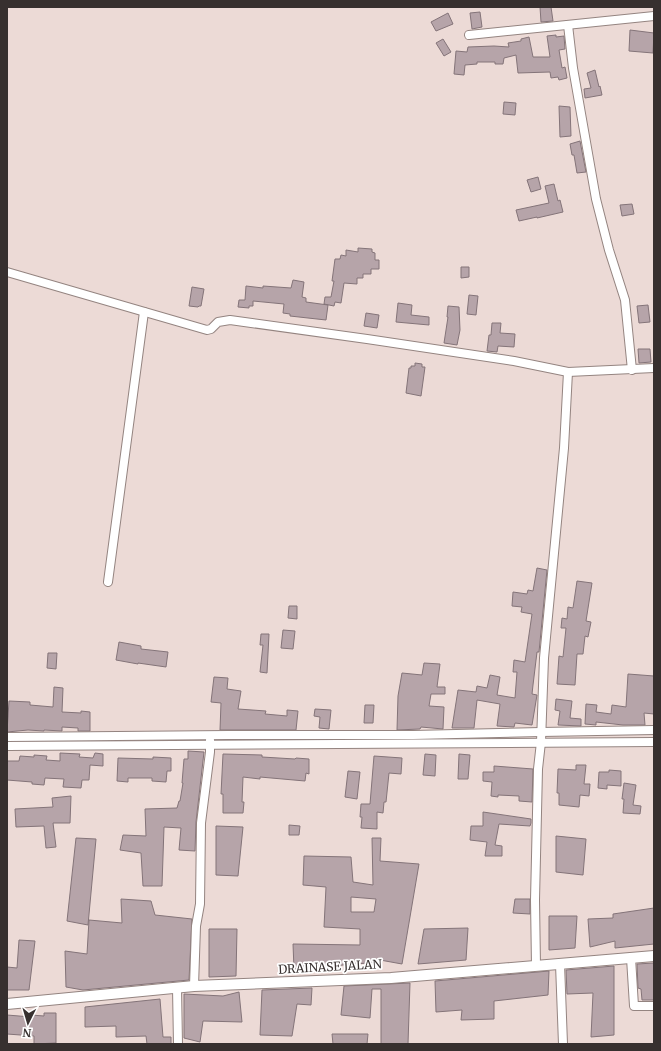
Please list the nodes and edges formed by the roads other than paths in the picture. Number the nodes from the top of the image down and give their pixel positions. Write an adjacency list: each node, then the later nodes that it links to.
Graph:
1 (654, 16): 2 (street)
2 (568, 25): 3 (street); 7 (street)
3 (468, 34)
4 (7, 272): 5 (street)
5 (144, 312): 8 (street); 9 (street)
6 (654, 368): 7 (street)
7 (632, 370): 8 (street)
8 (568, 372): 11 (street)
9 (108, 582)
10 (654, 730): 11 (street)
11 (541, 732): 13 (street); 14 (street)
12 (7, 738): 13 (street)
13 (210, 740): 14 (street); 16 (street); 21 (street)
14 (540, 742): 15 (street); 20 (street)
15 (654, 742)
16 (7, 746)
17 (654, 956): 18 (street, DRAINASE JALAN)
18 (631, 958): 19 (street, DRAINASE JALAN); 24 (street)
19 (560, 964): 20 (street, DRAINASE JALAN); 26 (street)
20 (536, 966): 21 (street, DRAINASE JALAN)
21 (194, 986): 22 (street, DRAINASE JALAN)
22 (177, 988): 23 (street, DRAINASE JALAN); 25 (street)
23 (7, 1004)
24 (654, 1006)
25 (178, 1044)
26 (563, 1044)

